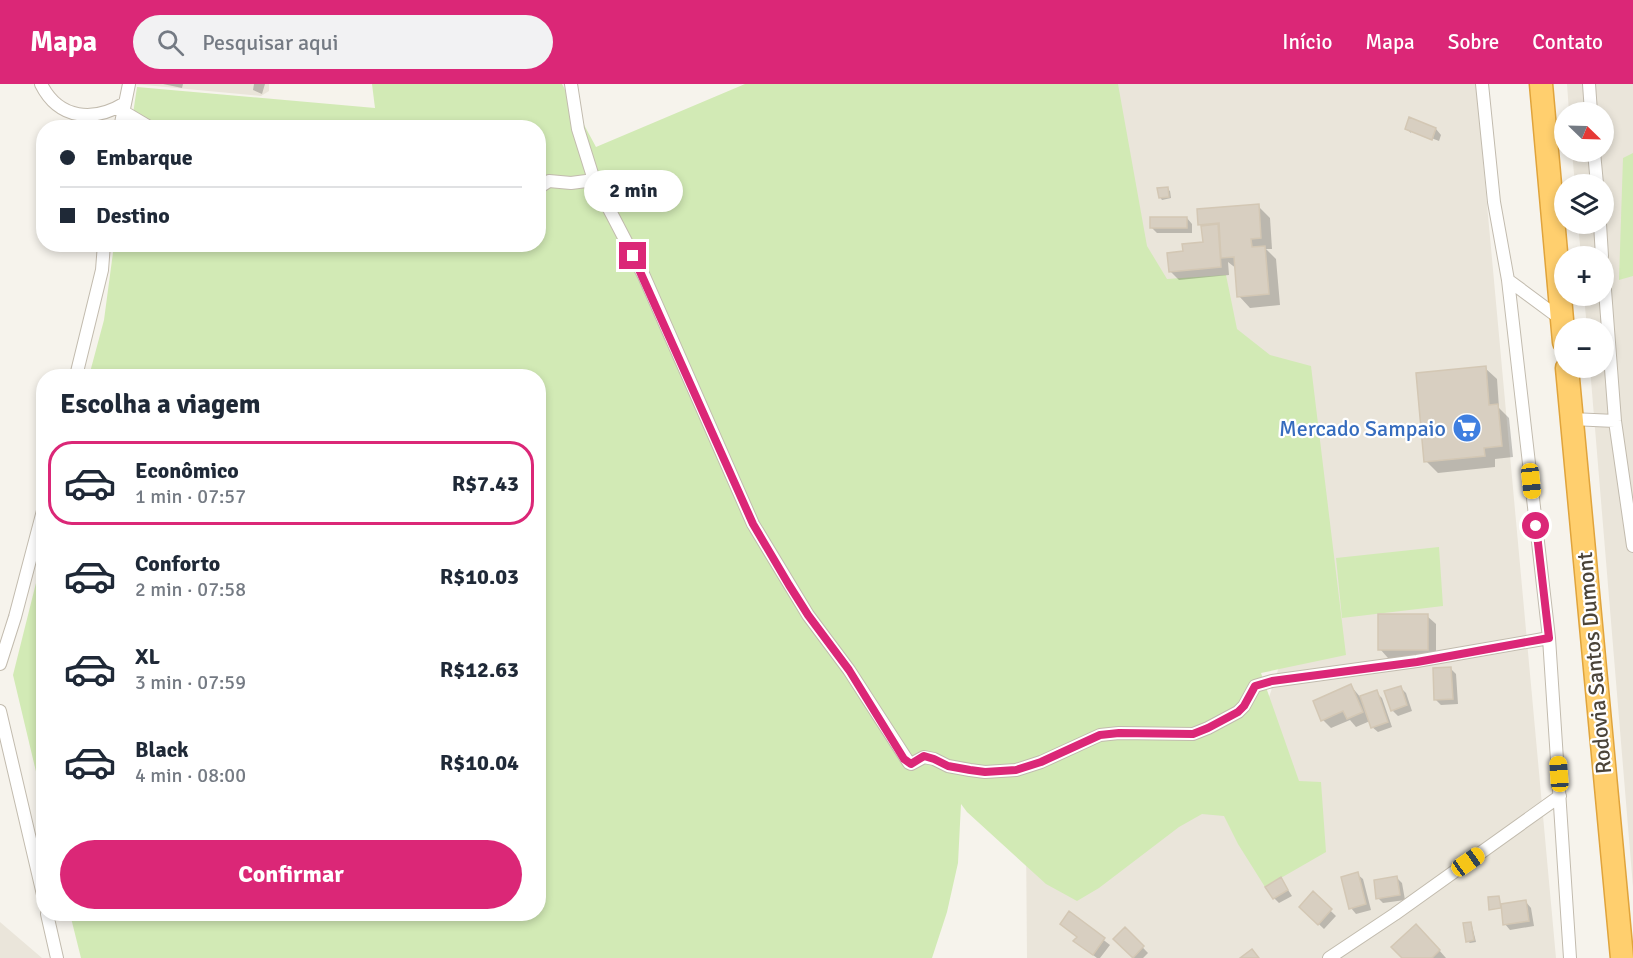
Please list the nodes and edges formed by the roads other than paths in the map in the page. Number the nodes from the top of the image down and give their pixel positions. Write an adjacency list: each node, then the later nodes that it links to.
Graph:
1 (41, 84): 8 (street)
2 (129, 84): 8 (street)
3 (571, 84): 11 (street)
4 (1482, 84): 14 (street)
5 (1541, 84): 16 (highway)
6 (1589, 84): 7 (street)
7 (1591, 102)
8 (124, 107): 9 (street); 10 (street)
9 (122, 120)
10 (141, 120)
11 (594, 180): 12 (street); 24 (street)
12 (546, 183)
13 (103, 252): 18 (street)
14 (1508, 280): 17 (street); 24 (street)
15 (1606, 306): 21 (street)
16 (1562, 318)
17 (1554, 323)
18 (78, 369)
19 (1568, 378): 20 (highway, Rodovia Santos Dumont)
20 (1572, 419): 21 (street); 33 (highway, Rodovia Santos Dumont)
21 (1615, 421): 23 (street)
22 (36, 537): 25 (street)
23 (1633, 546)
24 (1549, 638): 27 (street)
25 (0, 664)
26 (0, 711): 28 (street)
27 (1560, 796): 31 (street); 32 (street)
28 (36, 865)
29 (49, 921): 30 (street)
30 (57, 958)
31 (1329, 958)
32 (1570, 958)
33 (1622, 958)

